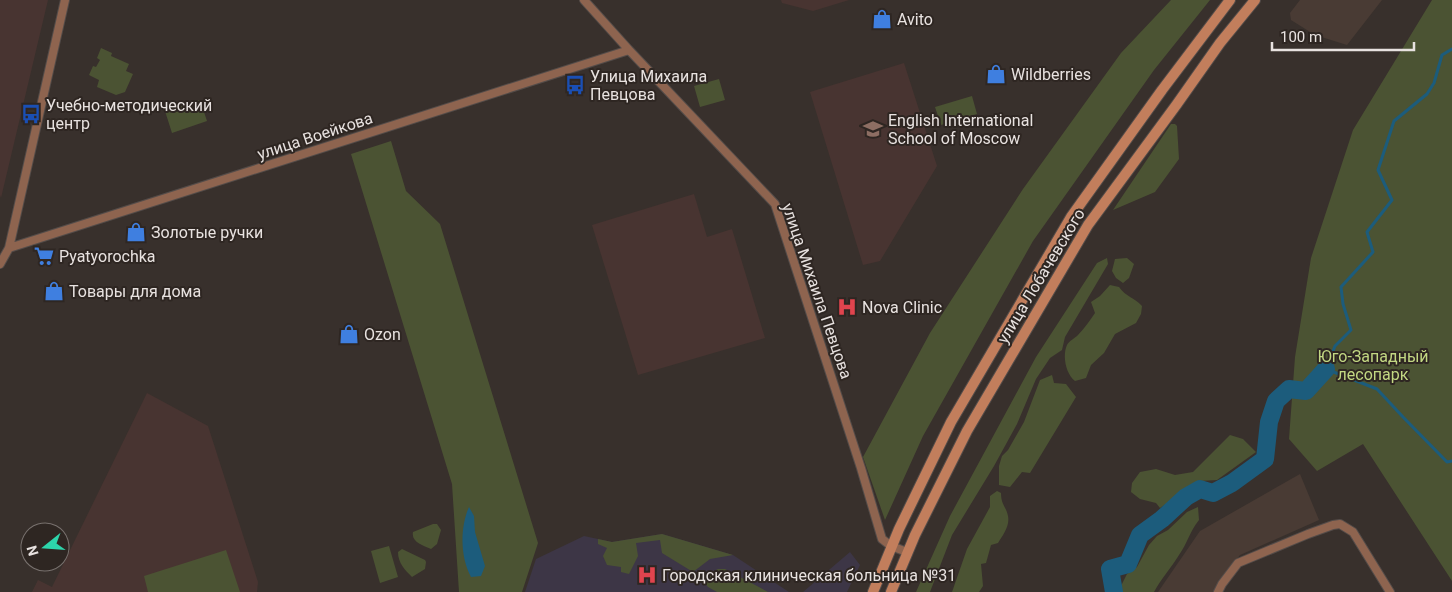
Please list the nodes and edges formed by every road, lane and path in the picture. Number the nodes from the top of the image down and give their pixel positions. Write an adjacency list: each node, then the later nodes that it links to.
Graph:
1 (65, 0): 6 (street)
2 (584, 0): 5 (street, улица Михаила Певцова)
3 (1230, 0): 8 (main road, улица Лобачевского)
4 (1255, 0): 9 (main road, улица Лобачевского)
5 (630, 50): 6 (street, улица Воейкова); 8 (street, улица Михаила Певцова)
6 (9, 248): 7 (street)
7 (0, 264)
8 (891, 546): 9 (street); 10 (main road, улица Лобачевского)
9 (907, 552): 11 (main road, улица Лобачевского)
10 (873, 592)
11 (891, 592)
12 (1218, 592): 13 (street)
13 (1390, 592)

